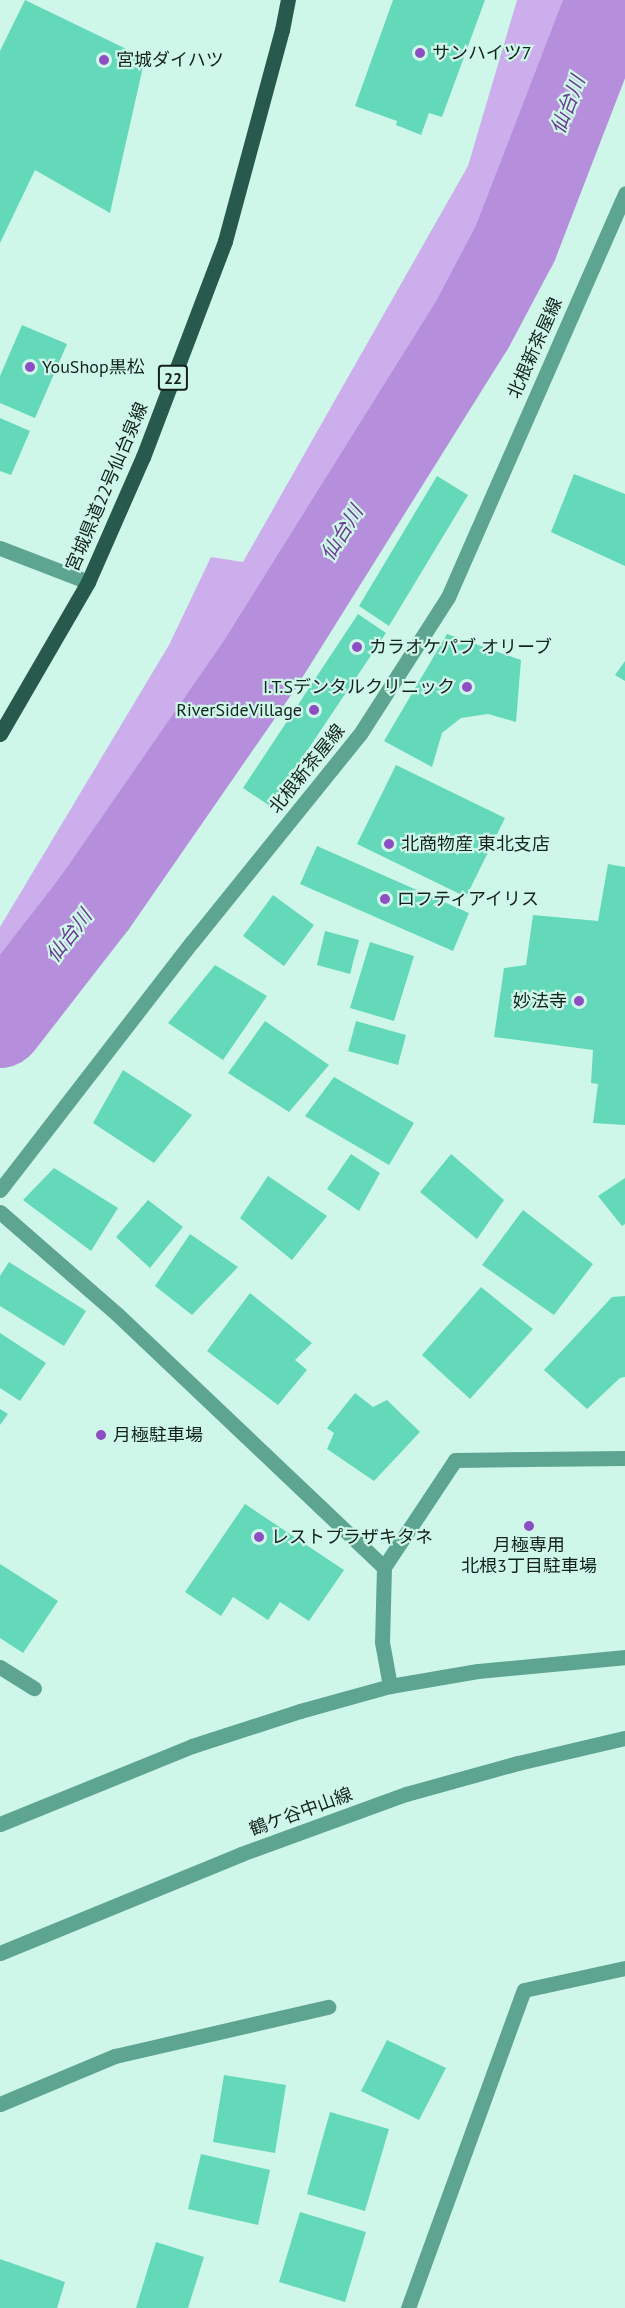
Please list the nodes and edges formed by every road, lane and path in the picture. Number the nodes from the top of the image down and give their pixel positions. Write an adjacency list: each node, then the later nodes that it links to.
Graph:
1 (288, 0): 4 (main road, 宮城県道22号仙台泉線 / 22)
2 (625, 193): 6 (street, 北根新茶屋線)
3 (0, 548): 4 (street)
4 (88, 582): 5 (main road, 宮城県道22号仙台泉線 / 22)
5 (0, 734)
6 (0, 1190)
7 (0, 1212): 9 (street)
8 (625, 1458): 9 (street)
9 (384, 1567): 12 (street)
10 (625, 1657): 12 (street)
11 (0, 1667): 13 (street)
12 (390, 1686): 15 (street)
13 (34, 1688)
14 (625, 1738): 16 (street, 鶴ケ谷中山線)
15 (0, 1824)
16 (0, 1953)
17 (625, 1968): 20 (street)
18 (328, 2007): 19 (street)
19 (0, 2104)
20 (408, 2308)

